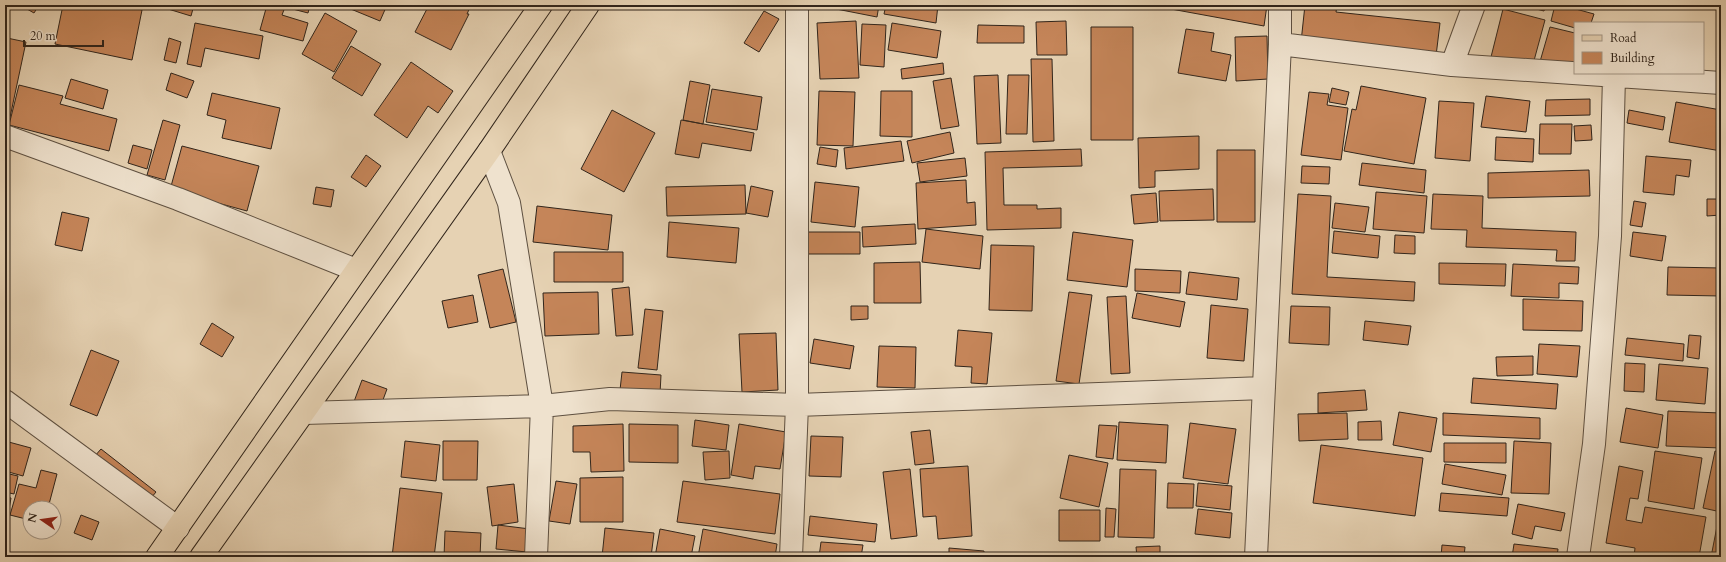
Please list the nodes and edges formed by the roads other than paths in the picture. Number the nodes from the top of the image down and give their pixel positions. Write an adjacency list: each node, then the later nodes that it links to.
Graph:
1 (541, 5): 14 (main road)
2 (588, 5): 13 (main road)
3 (797, 5): 17 (street)
4 (1280, 5): 6 (street)
5 (1474, 5): 7 (street)
6 (1280, 44): 7 (street); 15 (street)
7 (1452, 65): 8 (street)
8 (1574, 73)
9 (1585, 74): 10 (street)
10 (1614, 76): 11 (street); 26 (street)
11 (1719, 78)
12 (5, 136): 14 (street)
13 (489, 151): 18 (street); 19 (main road)
14 (356, 270): 20 (main road)
15 (1264, 388): 17 (street); 25 (street)
16 (5, 401): 20 (street)
17 (797, 405): 18 (street); 24 (street)
18 (542, 406): 19 (street); 23 (street)
19 (304, 413): 22 (main road)
20 (178, 528): 21 (main road)
21 (157, 557)
22 (201, 557)
23 (536, 557)
24 (791, 557)
25 (1256, 557)
26 (1578, 557)

